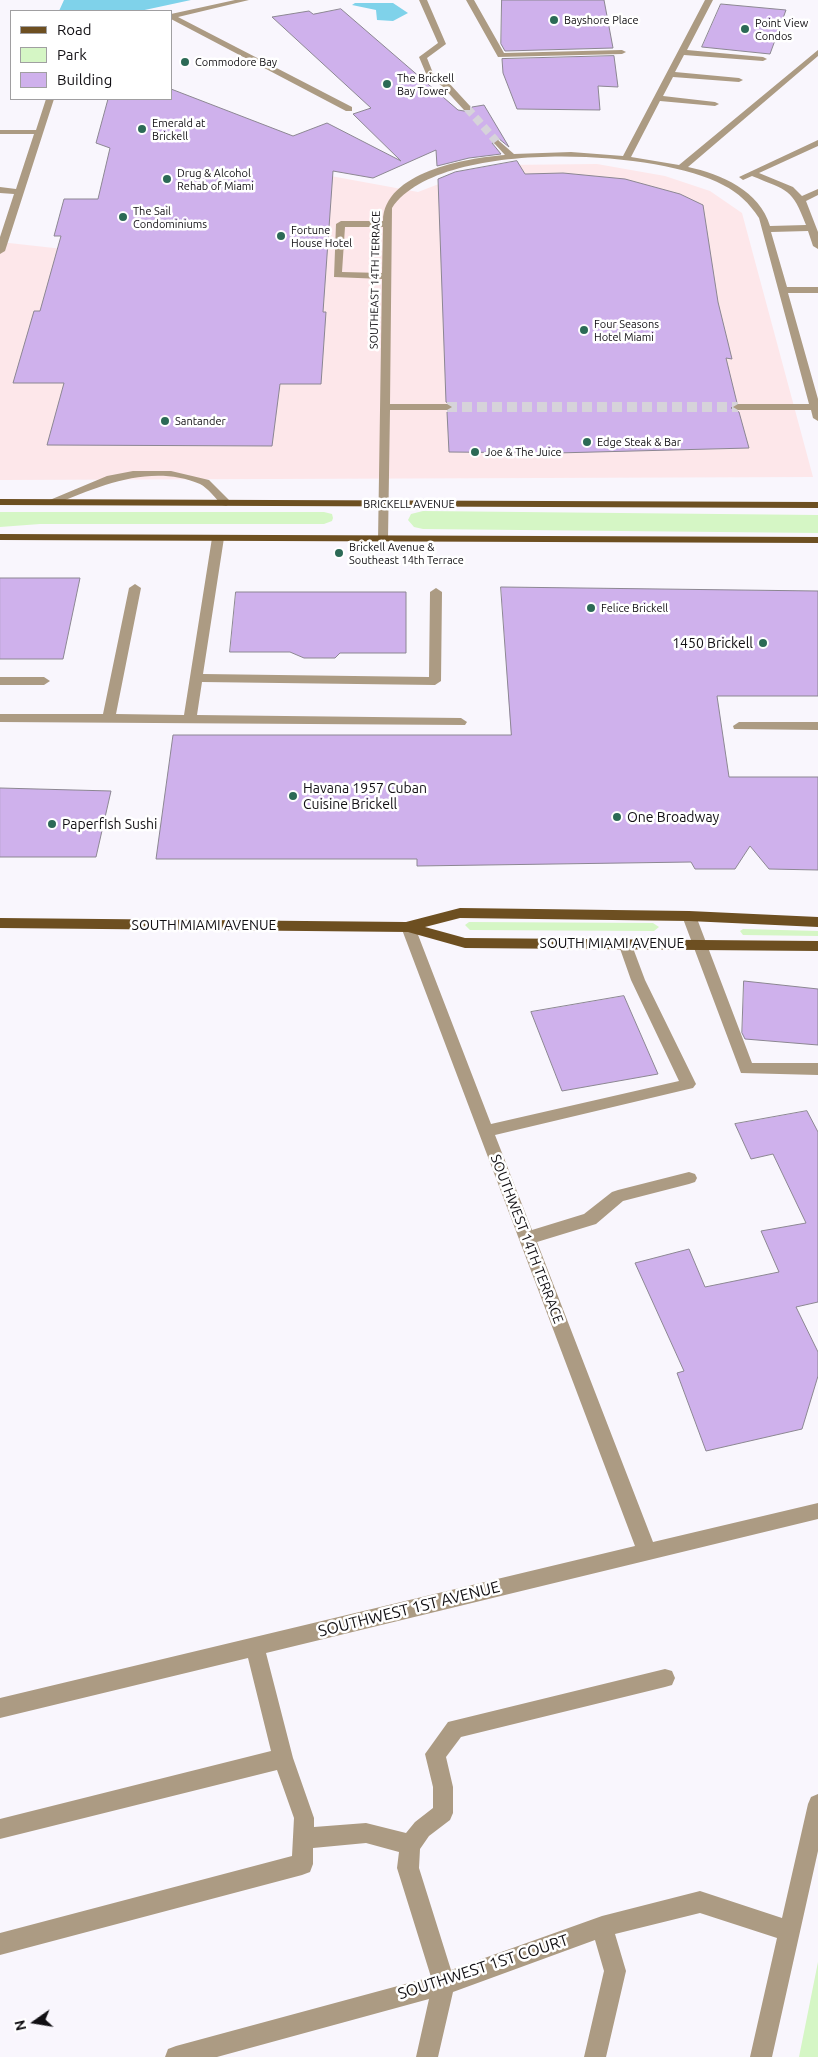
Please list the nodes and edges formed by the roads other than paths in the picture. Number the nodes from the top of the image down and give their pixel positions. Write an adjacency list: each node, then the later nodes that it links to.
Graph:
1 (245, 0): 5 (street)
2 (423, 0): 16 (street)
3 (470, 0): 7 (street)
4 (709, 0): 8 (street)
5 (172, 16)
6 (172, 17): 17 (street)
7 (622, 52)
8 (682, 52): 10 (street); 11 (street)
9 (818, 52): 24 (street)
10 (763, 59)
11 (670, 74): 12 (street); 13 (street)
12 (739, 80)
13 (658, 98): 15 (street); 23 (street)
14 (50, 100): 19 (street)
15 (715, 104)
16 (467, 108)
17 (350, 109)
18 (0, 132): 19 (street)
19 (39, 132): 28 (street)
20 (498, 143): 22 (street)
21 (818, 144): 25 (street)
22 (511, 156): 23 (street, SOUTHEAST 14TH TERRACE); 31 (street, SOUTHEAST 14TH TERRACE)
23 (626, 159): 24 (street, SOUTHEAST 14TH TERRACE)
24 (681, 168): 33 (street, SOUTHEAST 14TH TERRACE)
25 (752, 173): 26 (street); 30 (street)
26 (743, 177)
27 (0, 190): 28 (street)
28 (19, 192): 35 (street)
29 (818, 192): 30 (street)
30 (801, 200): 32 (street)
31 (388, 224): 36 (street, SOUTHEAST 14TH TERRACE); 36 (street)
32 (812, 228): 33 (street); 34 (street)
33 (766, 229): 37 (street, SOUTHEAST 14TH TERRACE)
34 (818, 246)
35 (0, 251)
36 (387, 276): 41 (street, SOUTHEAST 14TH TERRACE)
37 (783, 290): 38 (street); 39 (street, SOUTHEAST 14TH TERRACE)
38 (818, 290)
39 (806, 374): 40 (street); 44 (street, SOUTHEAST 14TH TERRACE)
40 (818, 374)
41 (385, 407): 42 (street); 49 (street, SOUTHEAST 14TH TERRACE)
42 (447, 407)
43 (738, 407): 44 (street)
44 (815, 407): 45 (street, SOUTHEAST 14TH TERRACE)
45 (818, 418)
46 (0, 502): 47 (main road, BRICKELL AVENUE)
47 (51, 502): 48 (main road, BRICKELL AVENUE); 48 (street)
48 (226, 503): 49 (main road, BRICKELL AVENUE)
49 (384, 504): 50 (main road, BRICKELL AVENUE); 53 (street, SOUTHEAST 14TH TERRACE)
50 (818, 505)
51 (0, 537): 52 (main road)
52 (218, 538): 53 (main road); 57 (street)
53 (382, 539): 54 (main road)
54 (818, 540)
55 (135, 588): 61 (street)
56 (436, 592): 57 (street)
57 (196, 678): 62 (street)
58 (0, 681): 59 (street)
59 (44, 681)
60 (0, 718): 61 (street)
61 (109, 718): 62 (street)
62 (190, 720): 63 (street)
63 (461, 722)
64 (739, 726): 65 (street)
65 (818, 726)
66 (689, 916): 67 (main road, SOUTH MIAMI AVENUE); 69 (main road, SOUTH MIAMI AVENUE); 71 (street)
67 (818, 922)
68 (0, 923): 69 (main road, SOUTH MIAMI AVENUE)
69 (408, 927): 70 (main road, SOUTH MIAMI AVENUE); 74 (street, SOUTHWEST 14TH TERRACE)
70 (625, 943): 71 (main road, SOUTH MIAMI AVENUE); 74 (street)
71 (698, 943): 72 (main road, SOUTH MIAMI AVENUE); 73 (street)
72 (818, 946)
73 (818, 1068)
74 (486, 1131): 76 (street, SOUTHWEST 14TH TERRACE)
75 (689, 1178): 76 (street)
76 (527, 1238): 78 (street, SOUTHWEST 14TH TERRACE)
77 (818, 1511): 78 (street, SOUTHWEST 1ST AVENUE)
78 (646, 1552): 79 (street, SOUTHWEST 1ST AVENUE)
79 (255, 1647): 81 (street, SOUTHWEST 1ST AVENUE); 82 (street)
80 (665, 1678): 86 (street)
81 (0, 1708)
82 (284, 1758): 84 (street); 85 (street)
83 (818, 1804): 88 (street)
84 (0, 1829)
85 (303, 1838): 86 (street); 89 (street)
86 (410, 1845): 90 (street)
87 (602, 1927): 88 (street, SOUTHWEST 1ST COURT); 90 (street, SOUTHWEST 1ST COURT); 93 (street)
88 (789, 1931): 94 (street)
89 (0, 1944)
90 (444, 1984): 91 (street, SOUTHWEST 1ST COURT); 92 (street)
91 (176, 2057)
92 (427, 2057)
93 (595, 2057)
94 (761, 2057)

